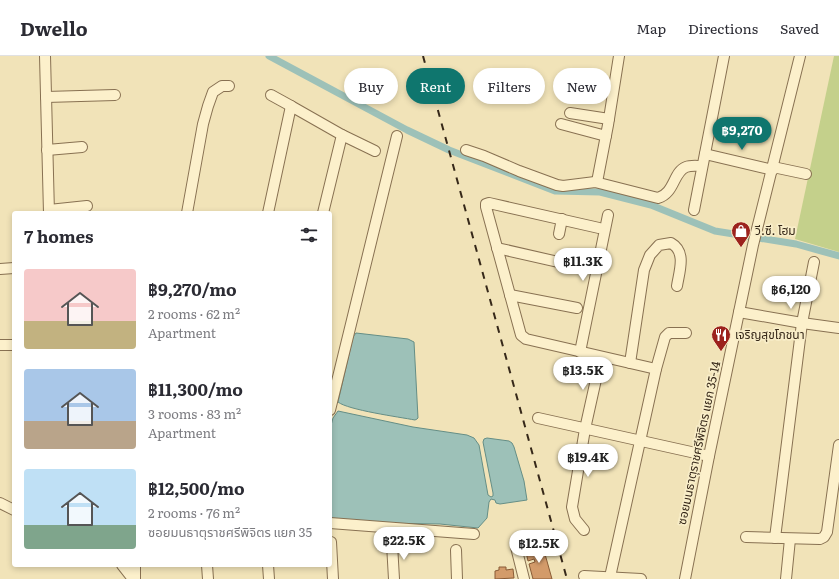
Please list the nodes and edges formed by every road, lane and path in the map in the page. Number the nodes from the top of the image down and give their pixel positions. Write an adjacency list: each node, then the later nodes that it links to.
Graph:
1 (45, 56): 8 (street)
2 (619, 56): 11 (street)
3 (724, 56): 20 (street)
4 (800, 56): 22 (street, ซอยมนธาตุราชศรีพิจิตร แยก 35-14)
5 (229, 86): 28 (street)
6 (115, 95): 8 (street)
7 (271, 95): 9 (street)
8 (46, 97): 17 (street)
9 (291, 106): 13 (street); 29 (street)
10 (570, 113): 11 (street)
11 (609, 119): 15 (street)
12 (561, 124): 15 (street)
13 (342, 135): 19 (street); 30 (street)
14 (397, 136): 53 (street)
15 (606, 136): 24 (street)
16 (82, 147): 17 (street)
17 (47, 150): 27 (street)
18 (466, 150): 24 (street)
19 (375, 151)
20 (705, 154): 21 (street); 22 (street)
21 (702, 166): 24 (street); 26 (street)
22 (773, 168): 23 (street); 43 (street, ซอยมนธาตุราชศรีพิจิตร แยก 35-14)
23 (806, 174)
24 (597, 182)
25 (87, 206): 27 (street)
26 (694, 210)
27 (49, 211)
28 (187, 211)
29 (268, 211)
30 (323, 211)
31 (608, 215): 49 (street)
32 (562, 220): 33 (street); 34 (street); 35 (street)
33 (599, 228)
34 (559, 234)
35 (497, 248): 37 (street); 41 (street)
36 (814, 262): 44 (street)
37 (580, 266)
38 (12, 268): 39 (street)
39 (0, 269)
40 (677, 286): 51 (street)
41 (510, 295): 42 (street); 49 (street)
42 (576, 308)
43 (739, 312): 44 (street); 58 (street, ซอยมนธาตุราชศรีพิจิตร แยก 35-14)
44 (802, 323): 45 (street); 65 (street)
45 (839, 328)
46 (686, 333): 52 (street)
47 (0, 345): 48 (street)
48 (12, 345)
49 (580, 352): 50 (street)
50 (601, 357): 51 (street); 55 (street)
51 (630, 363): 52 (street)
52 (656, 369): 56 (street)
53 (332, 402)
54 (538, 418): 55 (street)
55 (585, 429): 56 (street); 62 (street)
56 (640, 441): 58 (street); 76 (street)
57 (839, 445): 66 (street)
58 (709, 456): 85 (street, ซอยมนธาตุราชศรีพิจิตร แยก 35-14)
59 (0, 503): 60 (street)
60 (12, 509)
61 (332, 523): 63 (street)
62 (584, 530)
63 (474, 534)
64 (746, 537): 65 (street)
65 (775, 538): 66 (street)
66 (790, 539): 86 (street)
67 (392, 544): 81 (street)
68 (516, 547): 83 (street)
69 (456, 550): 82 (street)
70 (332, 560): 80 (street)
71 (124, 567): 77 (street)
72 (135, 567): 77 (street)
73 (207, 567): 78 (street)
74 (268, 567): 79 (street)
75 (584, 576): 76 (street)
76 (610, 577): 84 (street)
77 (134, 579)
78 (208, 579)
79 (269, 579)
80 (333, 579)
81 (394, 579)
82 (457, 579)
83 (524, 579)
84 (641, 579)
85 (685, 579)
86 (786, 579)

